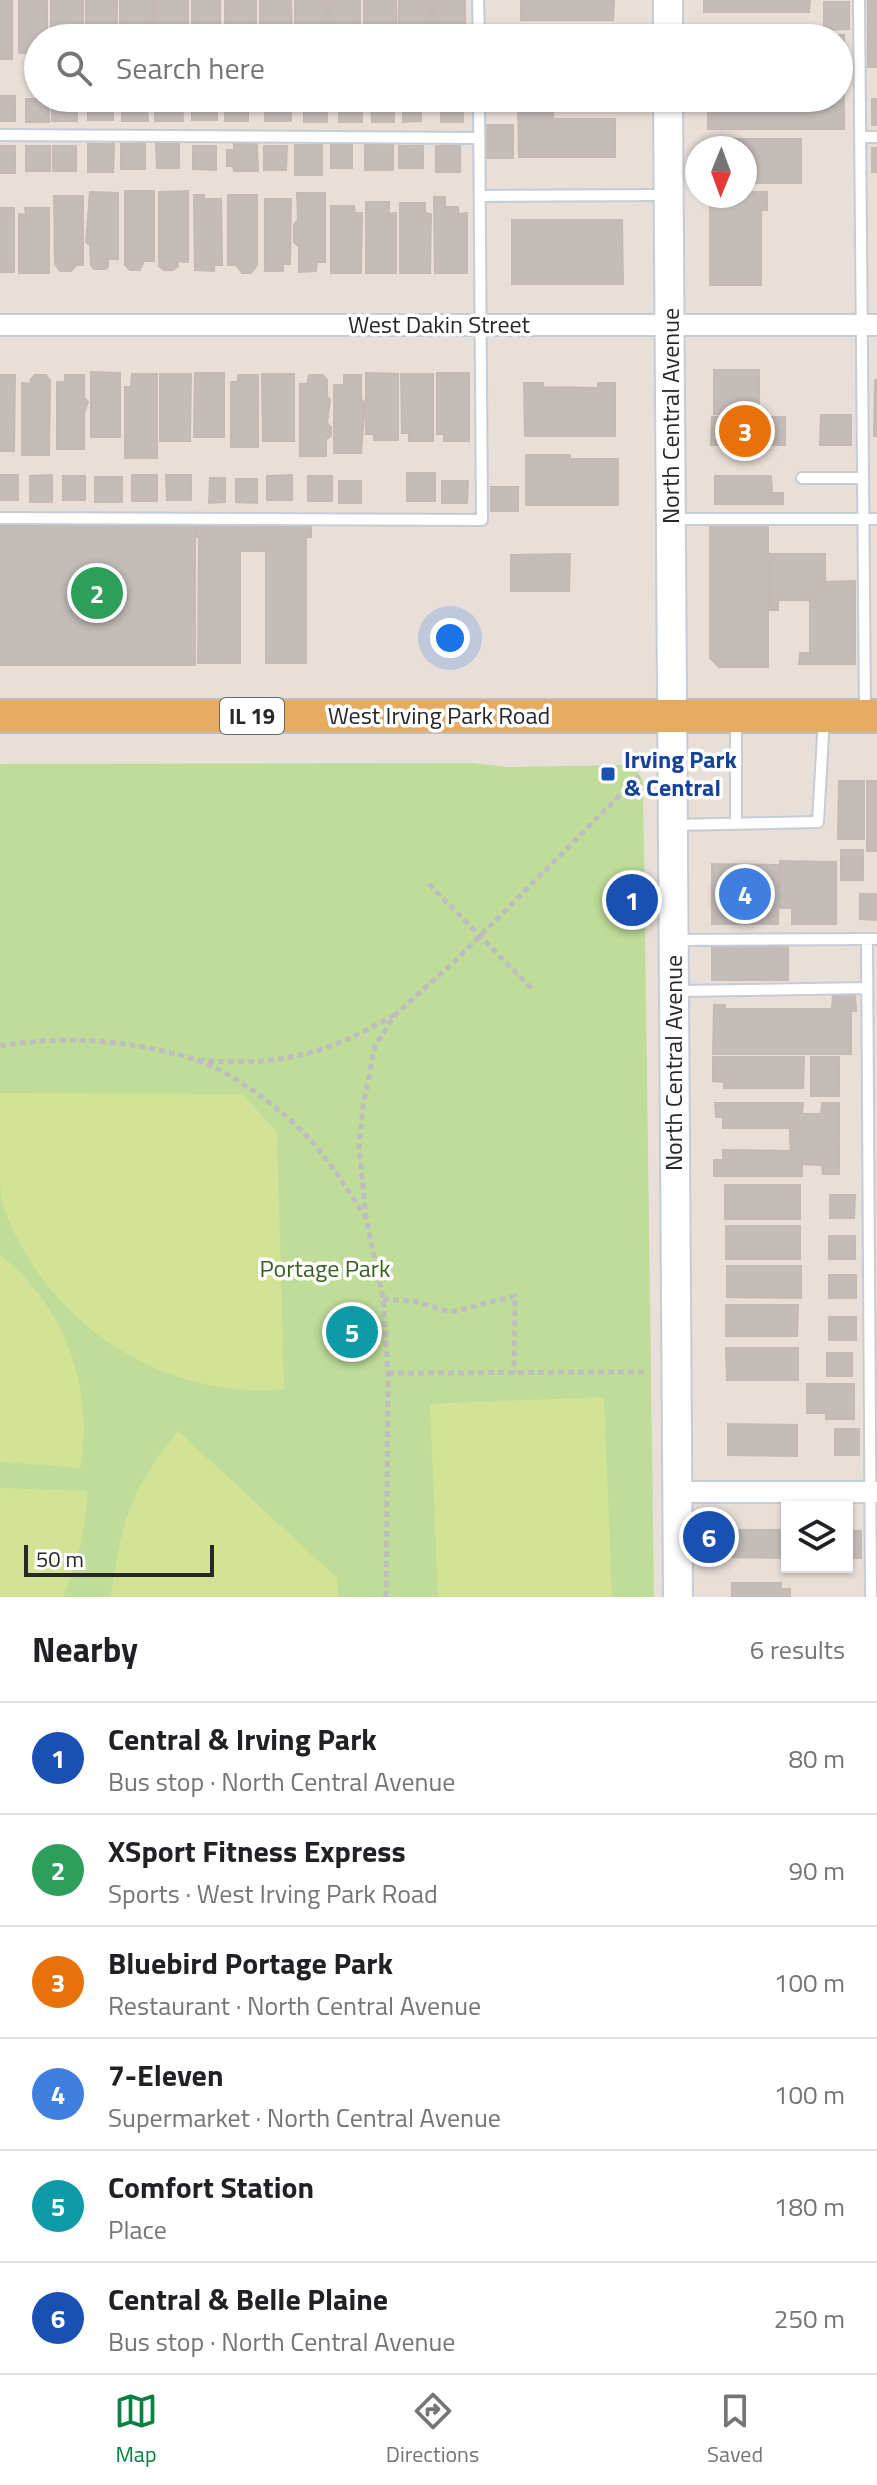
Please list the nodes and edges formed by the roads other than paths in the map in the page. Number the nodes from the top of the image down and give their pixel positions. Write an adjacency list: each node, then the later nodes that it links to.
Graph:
1 (478, 0): 4 (lane)
2 (668, 0): 5 (main road)
3 (859, 0): 9 (lane)
4 (479, 24)
5 (668, 24)
6 (479, 112): 11 (lane)
7 (668, 112): 12 (main road, North Central Avenue)
8 (0, 135): 11 (lane)
9 (860, 137): 10 (lane); 17 (lane)
10 (877, 137)
11 (479, 138): 13 (lane)
12 (669, 195): 13 (lane); 16 (main road, North Central Avenue)
13 (480, 196): 15 (lane)
14 (0, 325): 15 (street, West Dakin Street)
15 (481, 325): 16 (street, West Dakin Street); 20 (lane)
16 (670, 325): 17 (street, West Dakin Street); 21 (main road, North Central Avenue)
17 (870, 325): 19 (lane)
18 (802, 478): 19 (lane)
19 (863, 478): 22 (lane)
20 (0, 518)
21 (671, 519): 22 (lane); 25 (main road, North Central Avenue)
22 (864, 519): 23 (lane); 27 (lane)
23 (877, 519)
24 (0, 716): 25 (main road, West Irving Park Road / IL 19)
25 (673, 716): 28 (main road, West Irving Park Road / IL 19); 30 (main road, North Central Avenue)
26 (824, 716): 27 (main road, West Irving Park Road / IL 19); 28 (main road, West Irving Park Road / IL 19); 29 (lane)
27 (871, 716)
28 (736, 717): 29 (lane)
29 (736, 824): 30 (lane)
30 (673, 825): 32 (main road, North Central Avenue)
31 (872, 939): 32 (lane); 33 (lane)
32 (673, 940): 34 (main road, North Central Avenue)
33 (867, 988): 34 (lane); 36 (lane)
34 (674, 991): 35 (main road, North Central Avenue)
35 (678, 1492): 36 (street); 37 (main road, North Central Avenue)
36 (874, 1492): 38 (lane)
37 (678, 1597)
38 (871, 1597)

